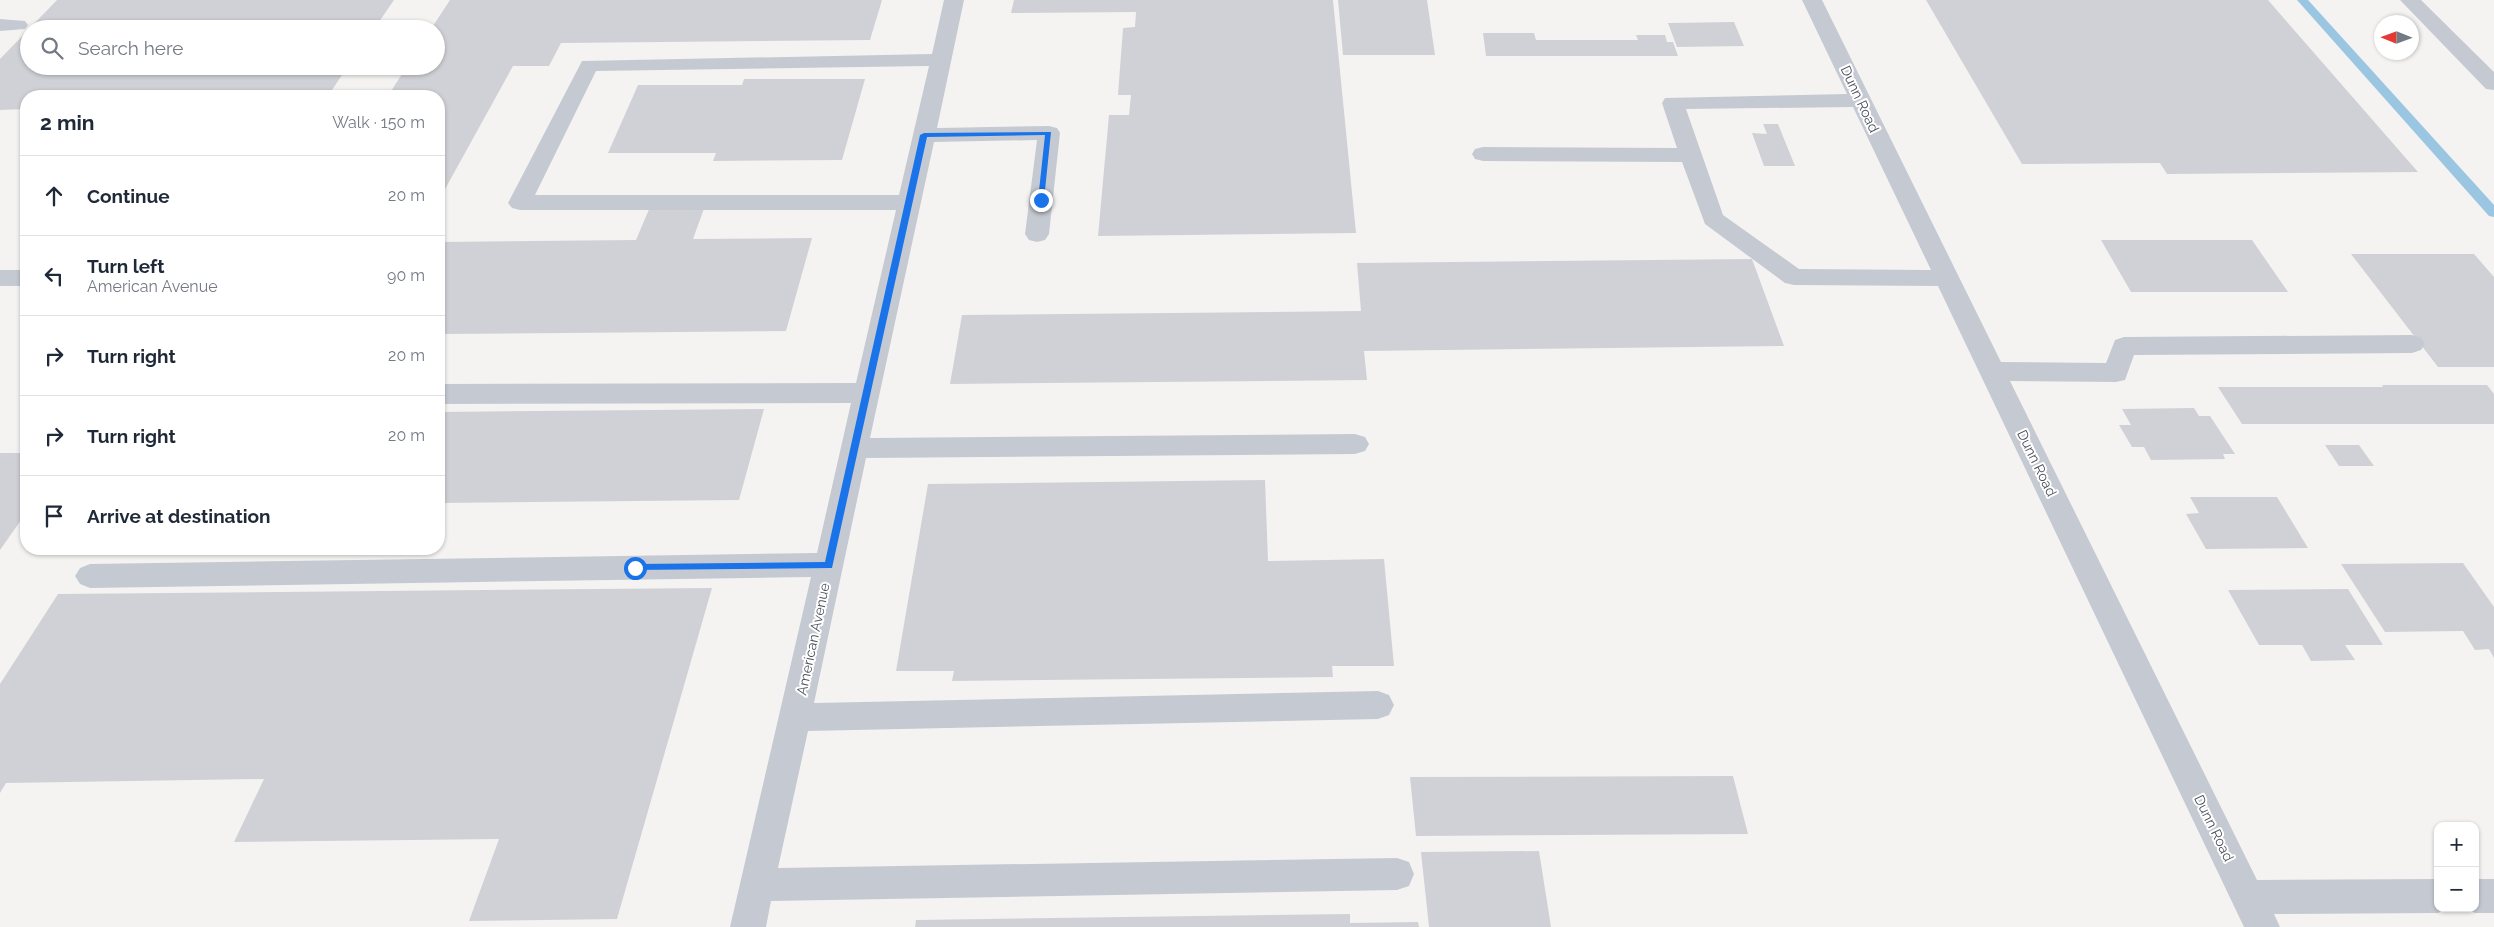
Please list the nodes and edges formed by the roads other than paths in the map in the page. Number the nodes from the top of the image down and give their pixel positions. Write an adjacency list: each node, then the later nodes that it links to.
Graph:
1 (954, 0): 4 (street, American Avenue)
2 (1812, 0): 6 (street, Dunn Road)
3 (2410, 0): 5 (street)
4 (941, 60): 7 (street, American Avenue); 10 (street)
5 (2494, 84)
6 (1860, 100): 9 (street); 14 (street, Dunn Road)
7 (924, 135): 10 (street, American Avenue); 11 (street)
8 (1483, 154): 9 (street)
9 (1691, 155): 14 (street)
10 (909, 202): 17 (street, American Avenue)
11 (1037, 234)
12 (0, 278): 13 (street)
13 (20, 278)
14 (1947, 278): 16 (street, Dunn Road)
15 (2412, 344): 16 (street)
16 (1993, 372): 30 (street, Dunn Road)
17 (867, 393): 18 (street); 20 (street, American Avenue)
18 (445, 394)
19 (1354, 444): 20 (street)
20 (855, 448): 21 (street, American Avenue)
21 (829, 566): 22 (street); 24 (street, American Avenue)
22 (90, 576)
23 (1378, 705): 24 (street)
24 (796, 717): 26 (street, American Avenue)
25 (1397, 874): 26 (street)
26 (757, 886): 31 (street, American Avenue)
27 (2434, 896): 30 (street)
28 (2479, 896): 29 (street)
29 (2494, 896)
30 (2248, 897): 32 (street, Dunn Road)
31 (748, 927)
32 (2262, 927)

